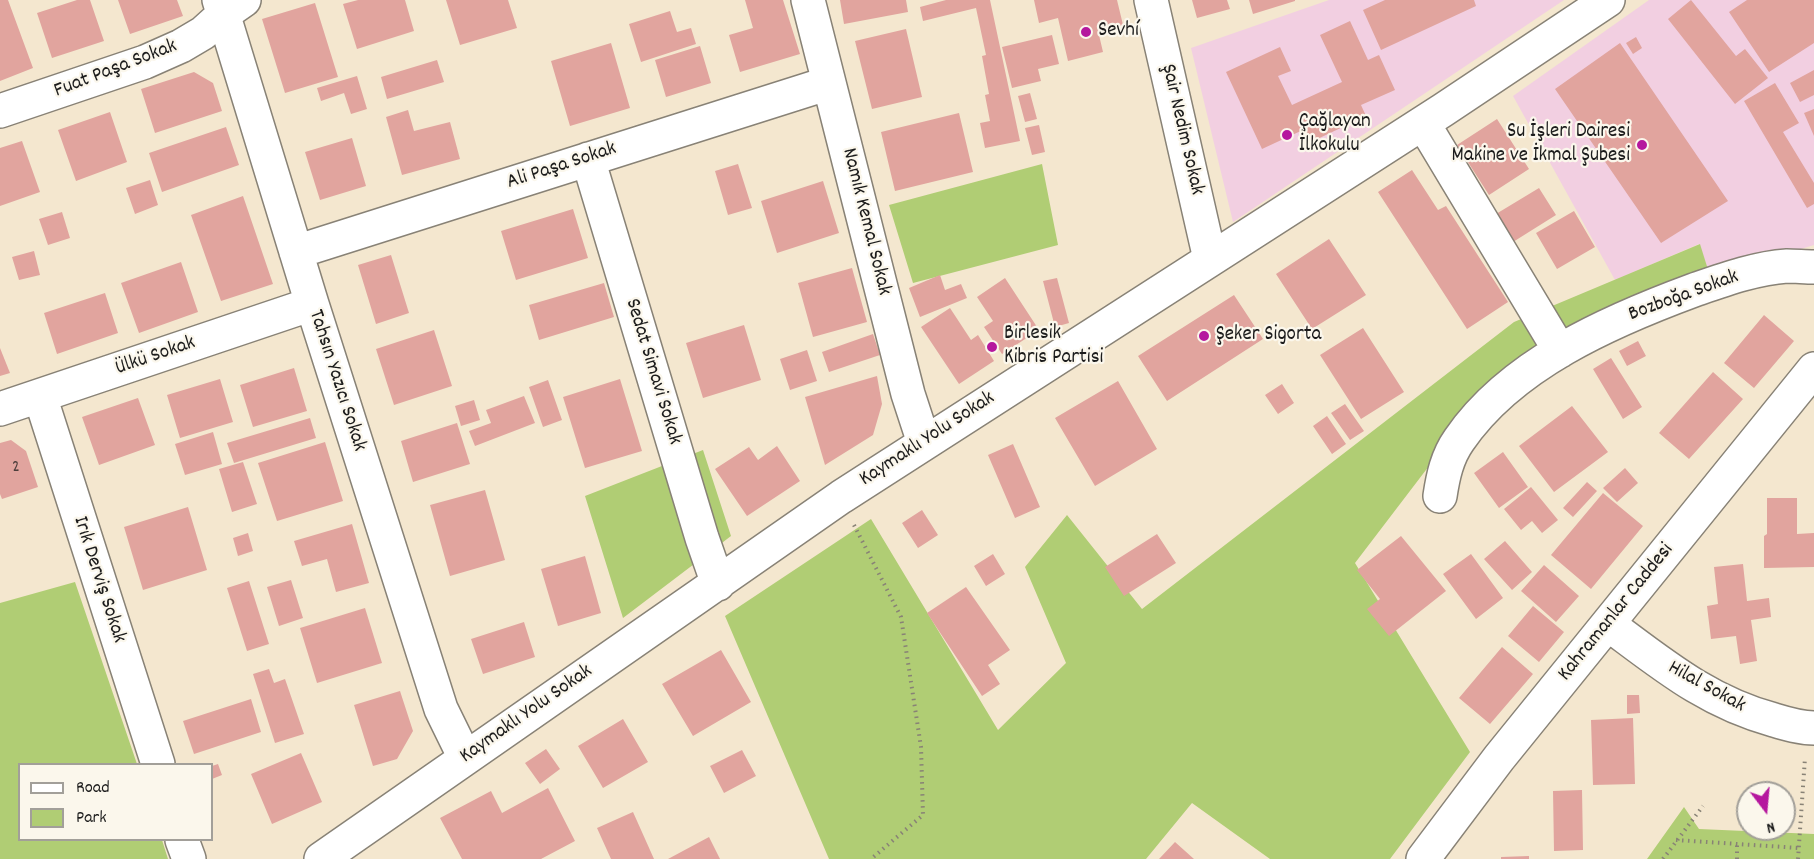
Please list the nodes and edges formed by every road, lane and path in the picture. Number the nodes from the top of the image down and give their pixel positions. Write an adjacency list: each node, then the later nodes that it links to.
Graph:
1 (808, 0): 5 (street, Namık Kemal Sokak)
2 (1151, 0): 10 (street, Şair Nedim Sokak)
3 (1608, 0): 7 (street, Kaymaklı Yolu Sokak)
4 (229, 5): 6 (street, Fuat Paşa Sokak); 9 (street, Tahsın Yazıcı Sokak)
5 (830, 84): 8 (street, Ali Paşa Sokak); 17 (street, Namık Kemal Sokak)
6 (0, 111)
7 (1423, 123): 10 (street, Kaymaklı Yolu Sokak); 13 (street)
8 (588, 159): 9 (street, Ali Paşa Sokak); 20 (street, Sedat Simavi Sokak)
9 (296, 252): 12 (street, Tahsın Yazıcı Sokak)
10 (1210, 259): 17 (street, Kaymaklı Yolu Sokak)
11 (1814, 267): 13 (street, Bozboğa Sokak)
12 (312, 304): 15 (street, Ülkü Sokak); 23 (street, Tahsın Yazıcı Sokak)
13 (1560, 351): 18 (street, Bozboğa Sokak)
14 (1814, 369): 21 (street, Kahramanlar Caddesi)
15 (40, 396): 16 (street, Ülkü Sokak); 24 (street, Irık Derviş Sokak)
16 (0, 409)
17 (924, 443): 19 (street, Kaymaklı Yolu Sokak)
18 (1440, 496)
19 (841, 497): 20 (street, Kaymaklı Yolu Sokak); 32 (path)
20 (717, 584): 23 (street, Kaymaklı Yolu Sokak)
21 (1608, 624): 22 (street, Hilal Sokak); 33 (street, Kahramanlar Caddesi)
22 (1811, 728): 29 (path)
23 (465, 758): 31 (street, Kaymaklı Yolu Sokak)
24 (157, 763)
25 (1703, 806): 26 (path)
26 (1677, 840): 28 (path); 34 (path)
27 (182, 841): 30 (street)
28 (1737, 844): 29 (path); 35 (path)
29 (1799, 848): 36 (path)
30 (189, 859)
31 (321, 859)
32 (871, 859)
33 (1423, 859)
34 (1663, 859)
35 (1737, 859)
36 (1798, 859)

